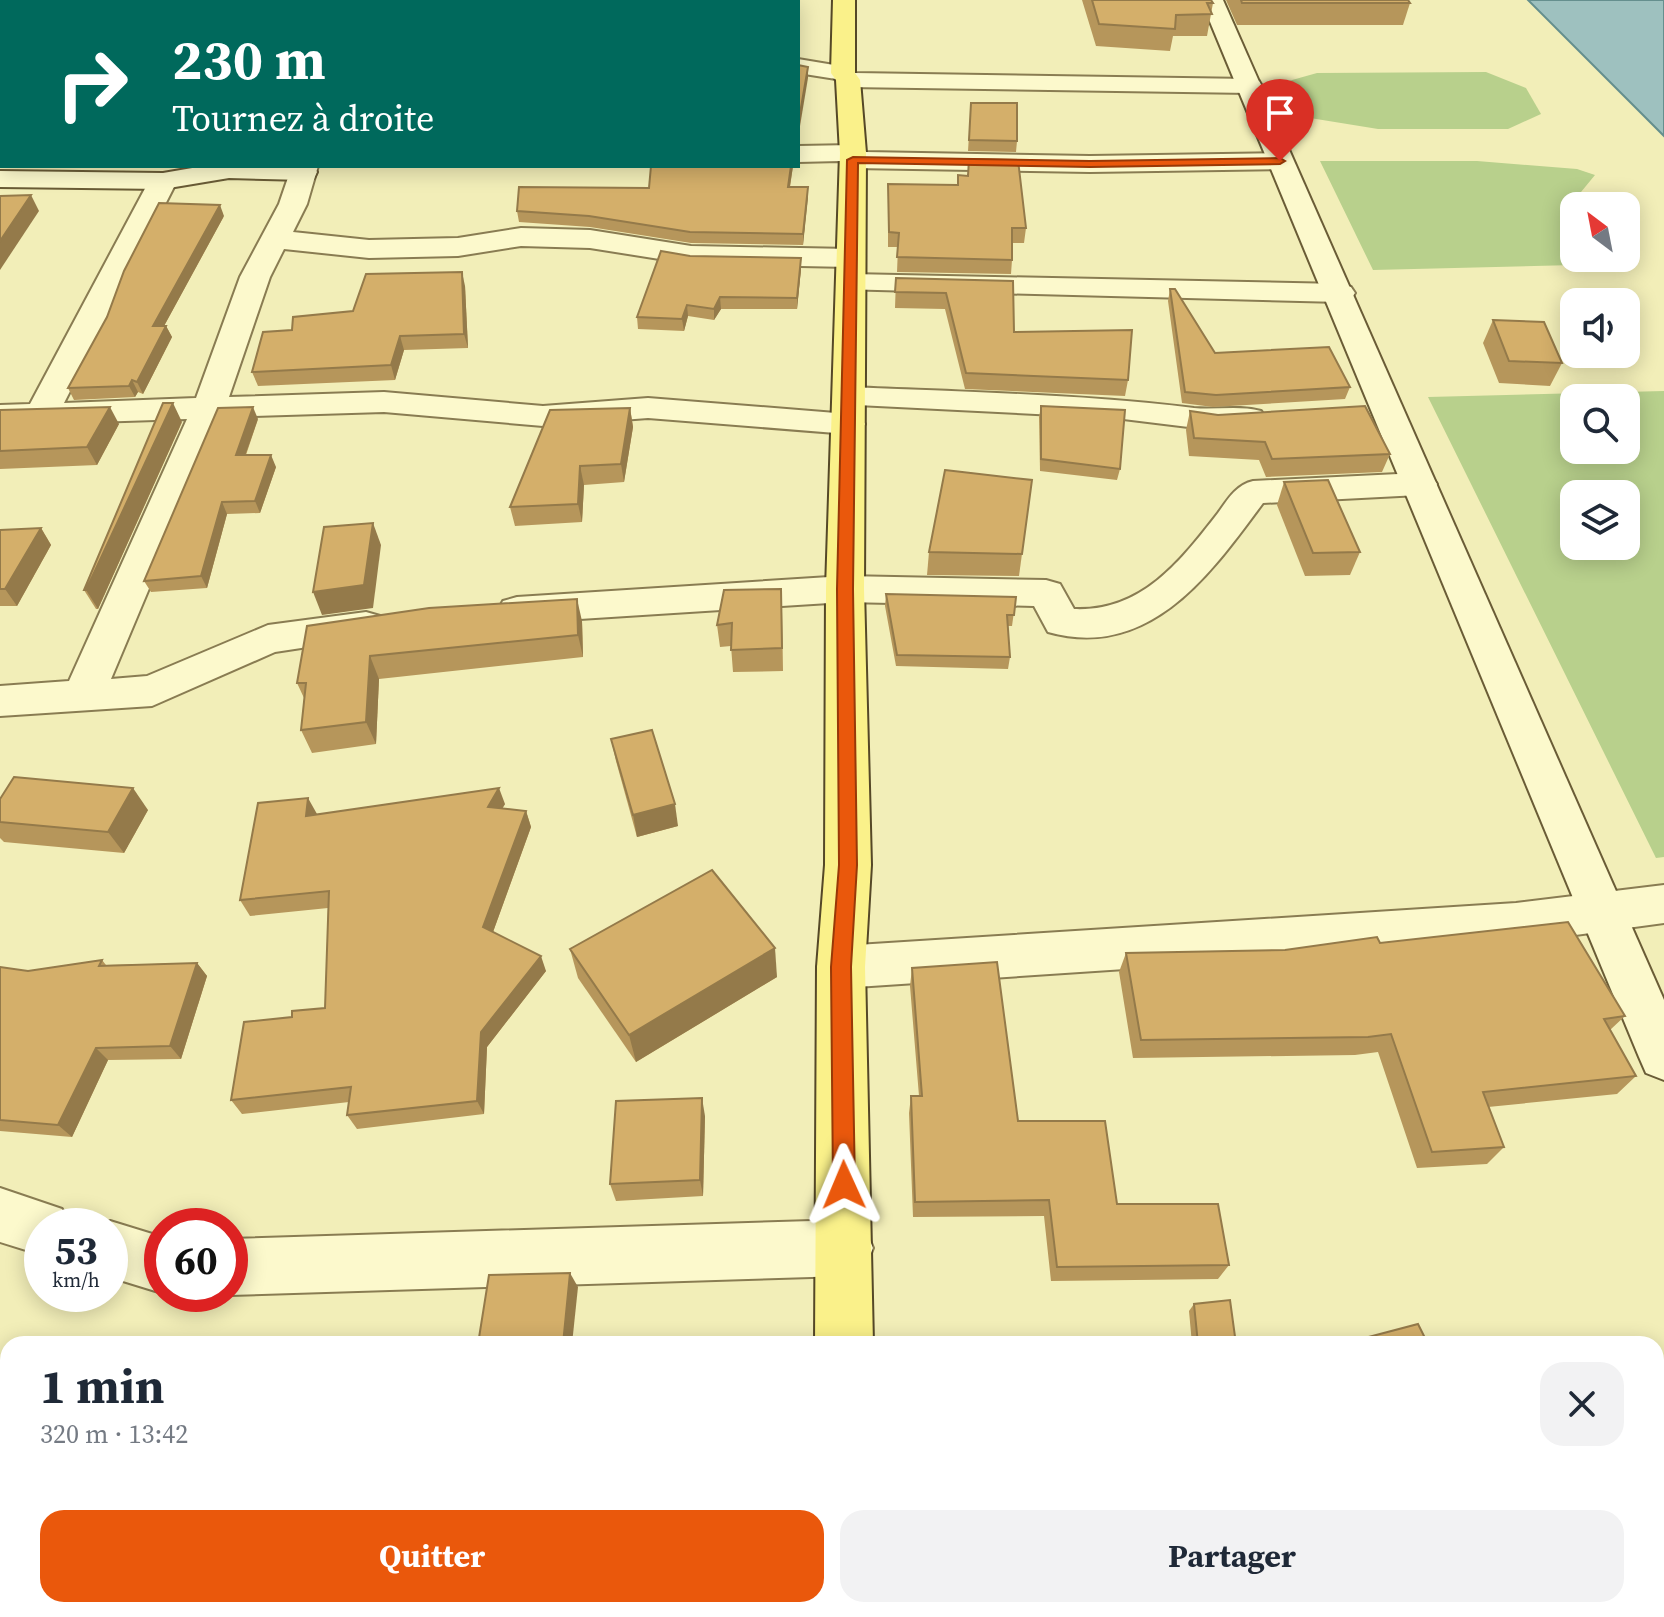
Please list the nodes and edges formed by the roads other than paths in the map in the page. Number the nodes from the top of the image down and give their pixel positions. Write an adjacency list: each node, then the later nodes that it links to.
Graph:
1 (844, 0): 4 (main road)
2 (1212, 0): 5 (street)
3 (800, 66): 4 (street)
4 (846, 76): 5 (street); 7 (main road)
5 (1250, 86): 8 (street)
6 (800, 154): 7 (street)
7 (853, 157): 8 (street); 13 (main road)
8 (1280, 161): 14 (street)
9 (305, 169): 11 (street); 12 (street)
10 (0, 179): 11 (street)
11 (163, 181): 17 (street)
12 (276, 239): 13 (street); 15 (street)
13 (850, 271): 14 (street); 16 (main road)
14 (1340, 293): 20 (street)
15 (209, 407): 16 (street); 17 (street); 24 (street)
16 (849, 411): 19 (street); 21 (main road)
17 (42, 413): 18 (street)
18 (0, 415)
19 (1276, 416)
20 (1419, 484): 21 (street); 27 (street)
21 (845, 589): 22 (street); 28 (main road)
22 (475, 613)
23 (400, 621): 24 (street)
24 (83, 696): 25 (street)
25 (0, 701)
26 (1664, 904): 27 (street)
27 (1599, 911): 28 (street); 29 (street)
28 (841, 967): 32 (main road)
29 (1664, 1057)
30 (0, 1215): 31 (street)
31 (24, 1222)
32 (845, 1248): 33 (street); 34 (main road)
33 (248, 1266)
34 (844, 1336)

